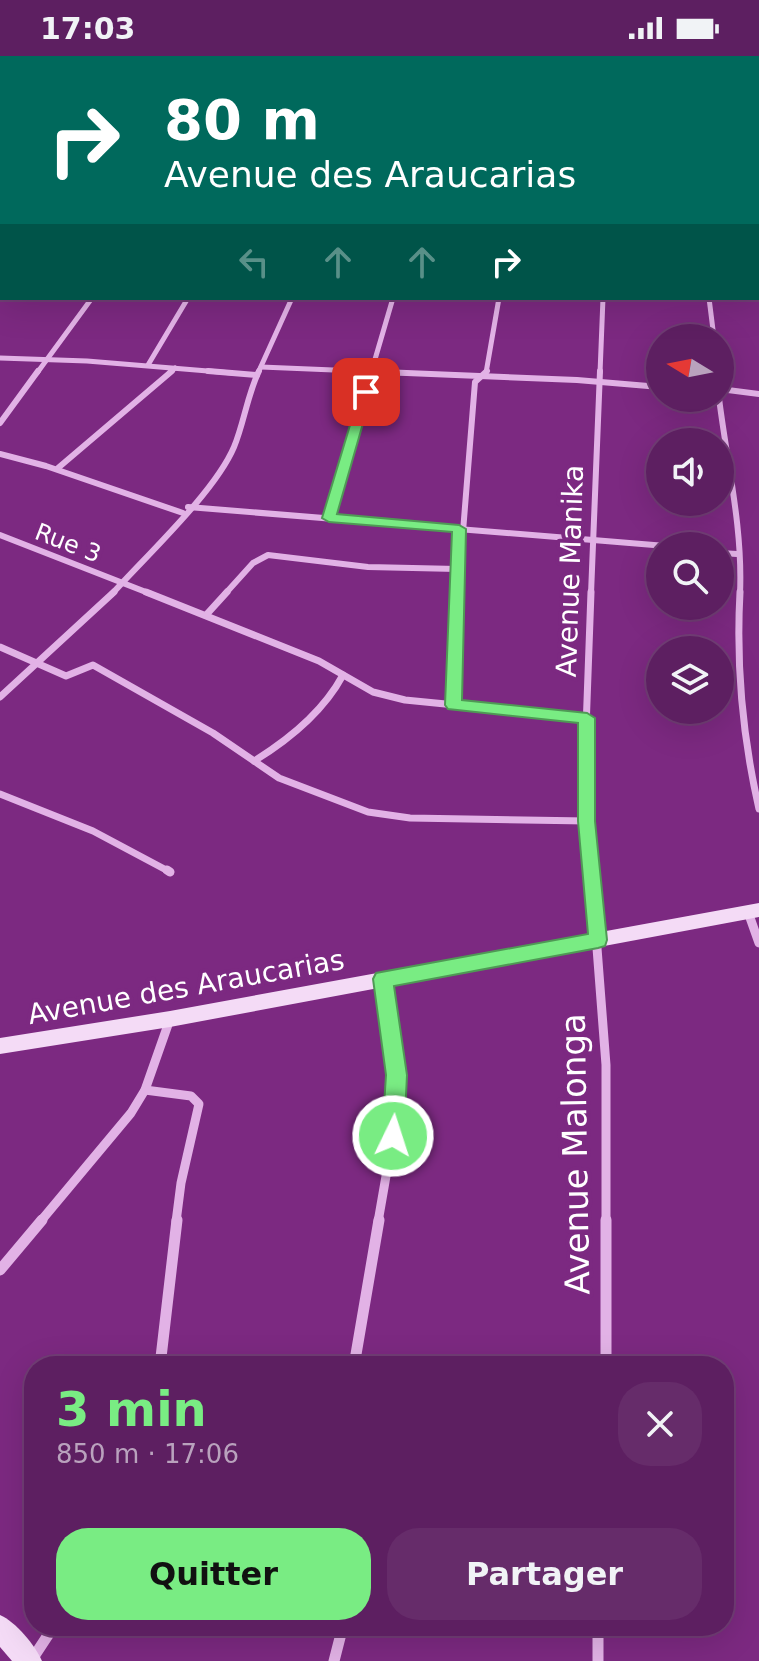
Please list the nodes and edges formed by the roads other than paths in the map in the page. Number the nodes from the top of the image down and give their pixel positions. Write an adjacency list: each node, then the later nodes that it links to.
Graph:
1 (91, 300): 10 (street)
2 (187, 300): 11 (street)
3 (291, 300): 12 (street)
4 (392, 300): 14 (street)
5 (499, 300): 16 (street)
6 (603, 300): 17 (street, Avenue Manika)
7 (709, 300): 8 (street)
8 (712, 324)
9 (0, 358): 10 (street)
10 (45, 361): 11 (street); 22 (street)
11 (148, 365): 13 (street)
12 (261, 367): 14 (street); 15 (street)
13 (175, 368): 15 (street); 24 (street)
14 (370, 374): 16 (street); 26 (street)
15 (257, 375): 25 (street)
16 (483, 377): 17 (street); 27 (street)
17 (600, 382): 18 (street); 29 (street, Avenue Manika)
18 (646, 386)
19 (734, 391): 20 (street)
20 (759, 394)
21 (721, 412): 32 (street)
22 (0, 423)
23 (0, 454): 24 (street)
24 (58, 468): 25 (street)
25 (186, 510): 26 (street); 34 (street)
26 (329, 518): 27 (street)
27 (459, 529): 29 (street); 33 (street)
28 (0, 535): 34 (street, Rue 3)
29 (592, 540): 30 (street); 41 (street, Avenue Manika)
30 (646, 544)
31 (734, 554): 32 (street)
32 (737, 554): 44 (street)
33 (457, 569): 35 (street); 40 (street)
34 (124, 583): 35 (street, Rue 3); 37 (street)
35 (207, 614): 38 (street, Rue 3)
36 (0, 647): 37 (street)
37 (39, 664): 39 (street); 42 (street)
38 (343, 675): 40 (street, Rue 3); 42 (street)
39 (0, 697)
40 (453, 705): 41 (street, Rue 3)
41 (587, 718): 45 (street, Avenue Manika)
42 (254, 761): 45 (street)
43 (0, 794): 46 (street)
44 (759, 809)
45 (587, 821): 48 (street, Avenue Manika)
46 (170, 872)
47 (753, 911): 48 (street, Avenue des Araucarias); 49 (street)
48 (598, 940): 50 (street, Avenue des Araucarias); 57 (street, Avenue Malonga)
49 (759, 943)
50 (383, 979): 51 (street, Avenue des Araucarias); 56 (street)
51 (170, 1019): 52 (street, Avenue des Araucarias); 53 (street)
52 (0, 1046)
53 (145, 1090): 54 (street); 55 (street)
54 (0, 1270)
55 (161, 1356)
56 (356, 1356)
57 (606, 1356)
58 (0, 1628): 62 (street)
59 (47, 1636): 62 (street)
60 (340, 1636): 63 (street)
61 (598, 1636): 64 (street)
62 (30, 1661)
63 (334, 1661)
64 (598, 1661)

